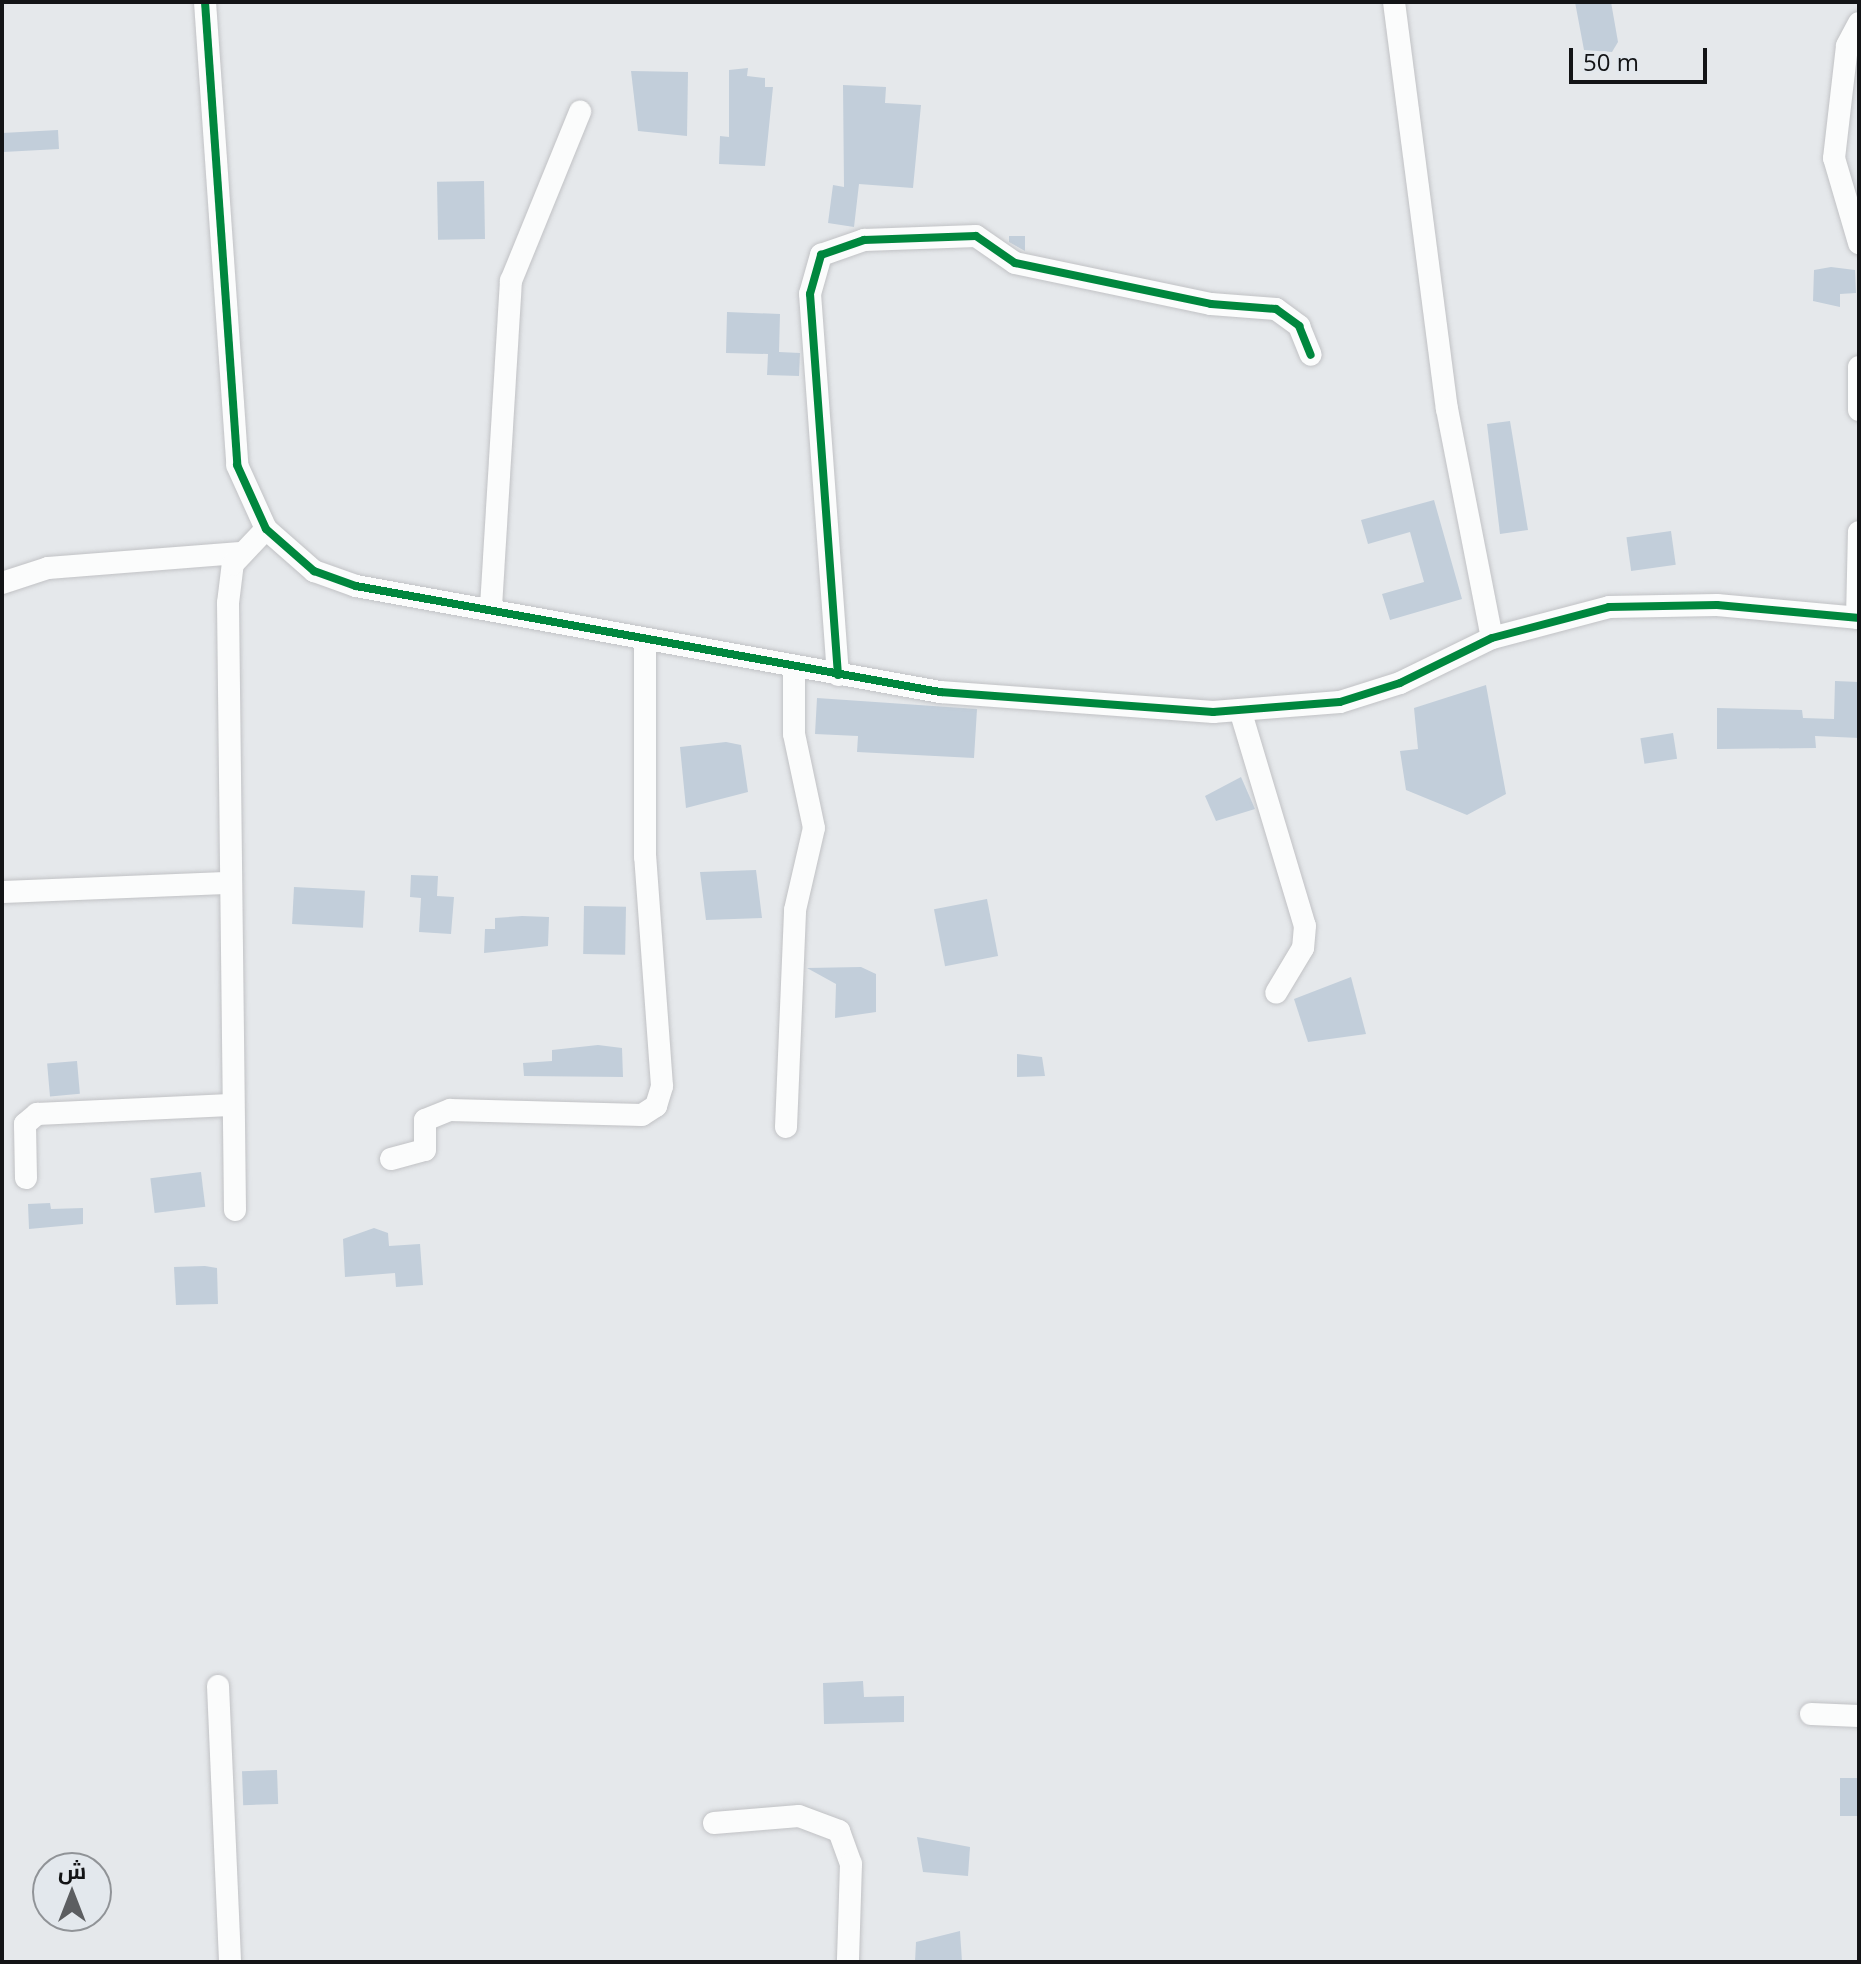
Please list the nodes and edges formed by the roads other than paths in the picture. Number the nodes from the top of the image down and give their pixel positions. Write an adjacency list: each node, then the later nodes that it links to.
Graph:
1 (205, 2): 9 (street)
2 (1394, 2): 15 (street)
3 (1859, 23): 5 (street)
4 (580, 112): 13 (street)
5 (1859, 243)
6 (1311, 355): 18 (street)
7 (1859, 367): 8 (street)
8 (1859, 410)
9 (266, 529): 11 (street); 13 (street)
10 (1859, 532): 14 (street)
11 (240, 553): 12 (street); 20 (street)
12 (2, 583)
13 (491, 607): 16 (street)
14 (1858, 618): 15 (street)
15 (1492, 638): 19 (street)
16 (645, 639): 17 (street); 25 (street)
17 (794, 667): 18 (street); 24 (street)
18 (838, 675): 19 (street)
19 (1241, 713): 22 (street)
20 (227, 883): 21 (street); 23 (street)
21 (2, 892)
22 (1276, 993)
23 (230, 1105): 26 (street); 27 (street)
24 (786, 1127)
25 (391, 1159)
26 (26, 1178)
27 (235, 1210)
28 (218, 1686): 32 (street)
29 (1811, 1714): 30 (street)
30 (1859, 1716)
31 (714, 1823): 33 (street)
32 (230, 1962)
33 (848, 1962)

